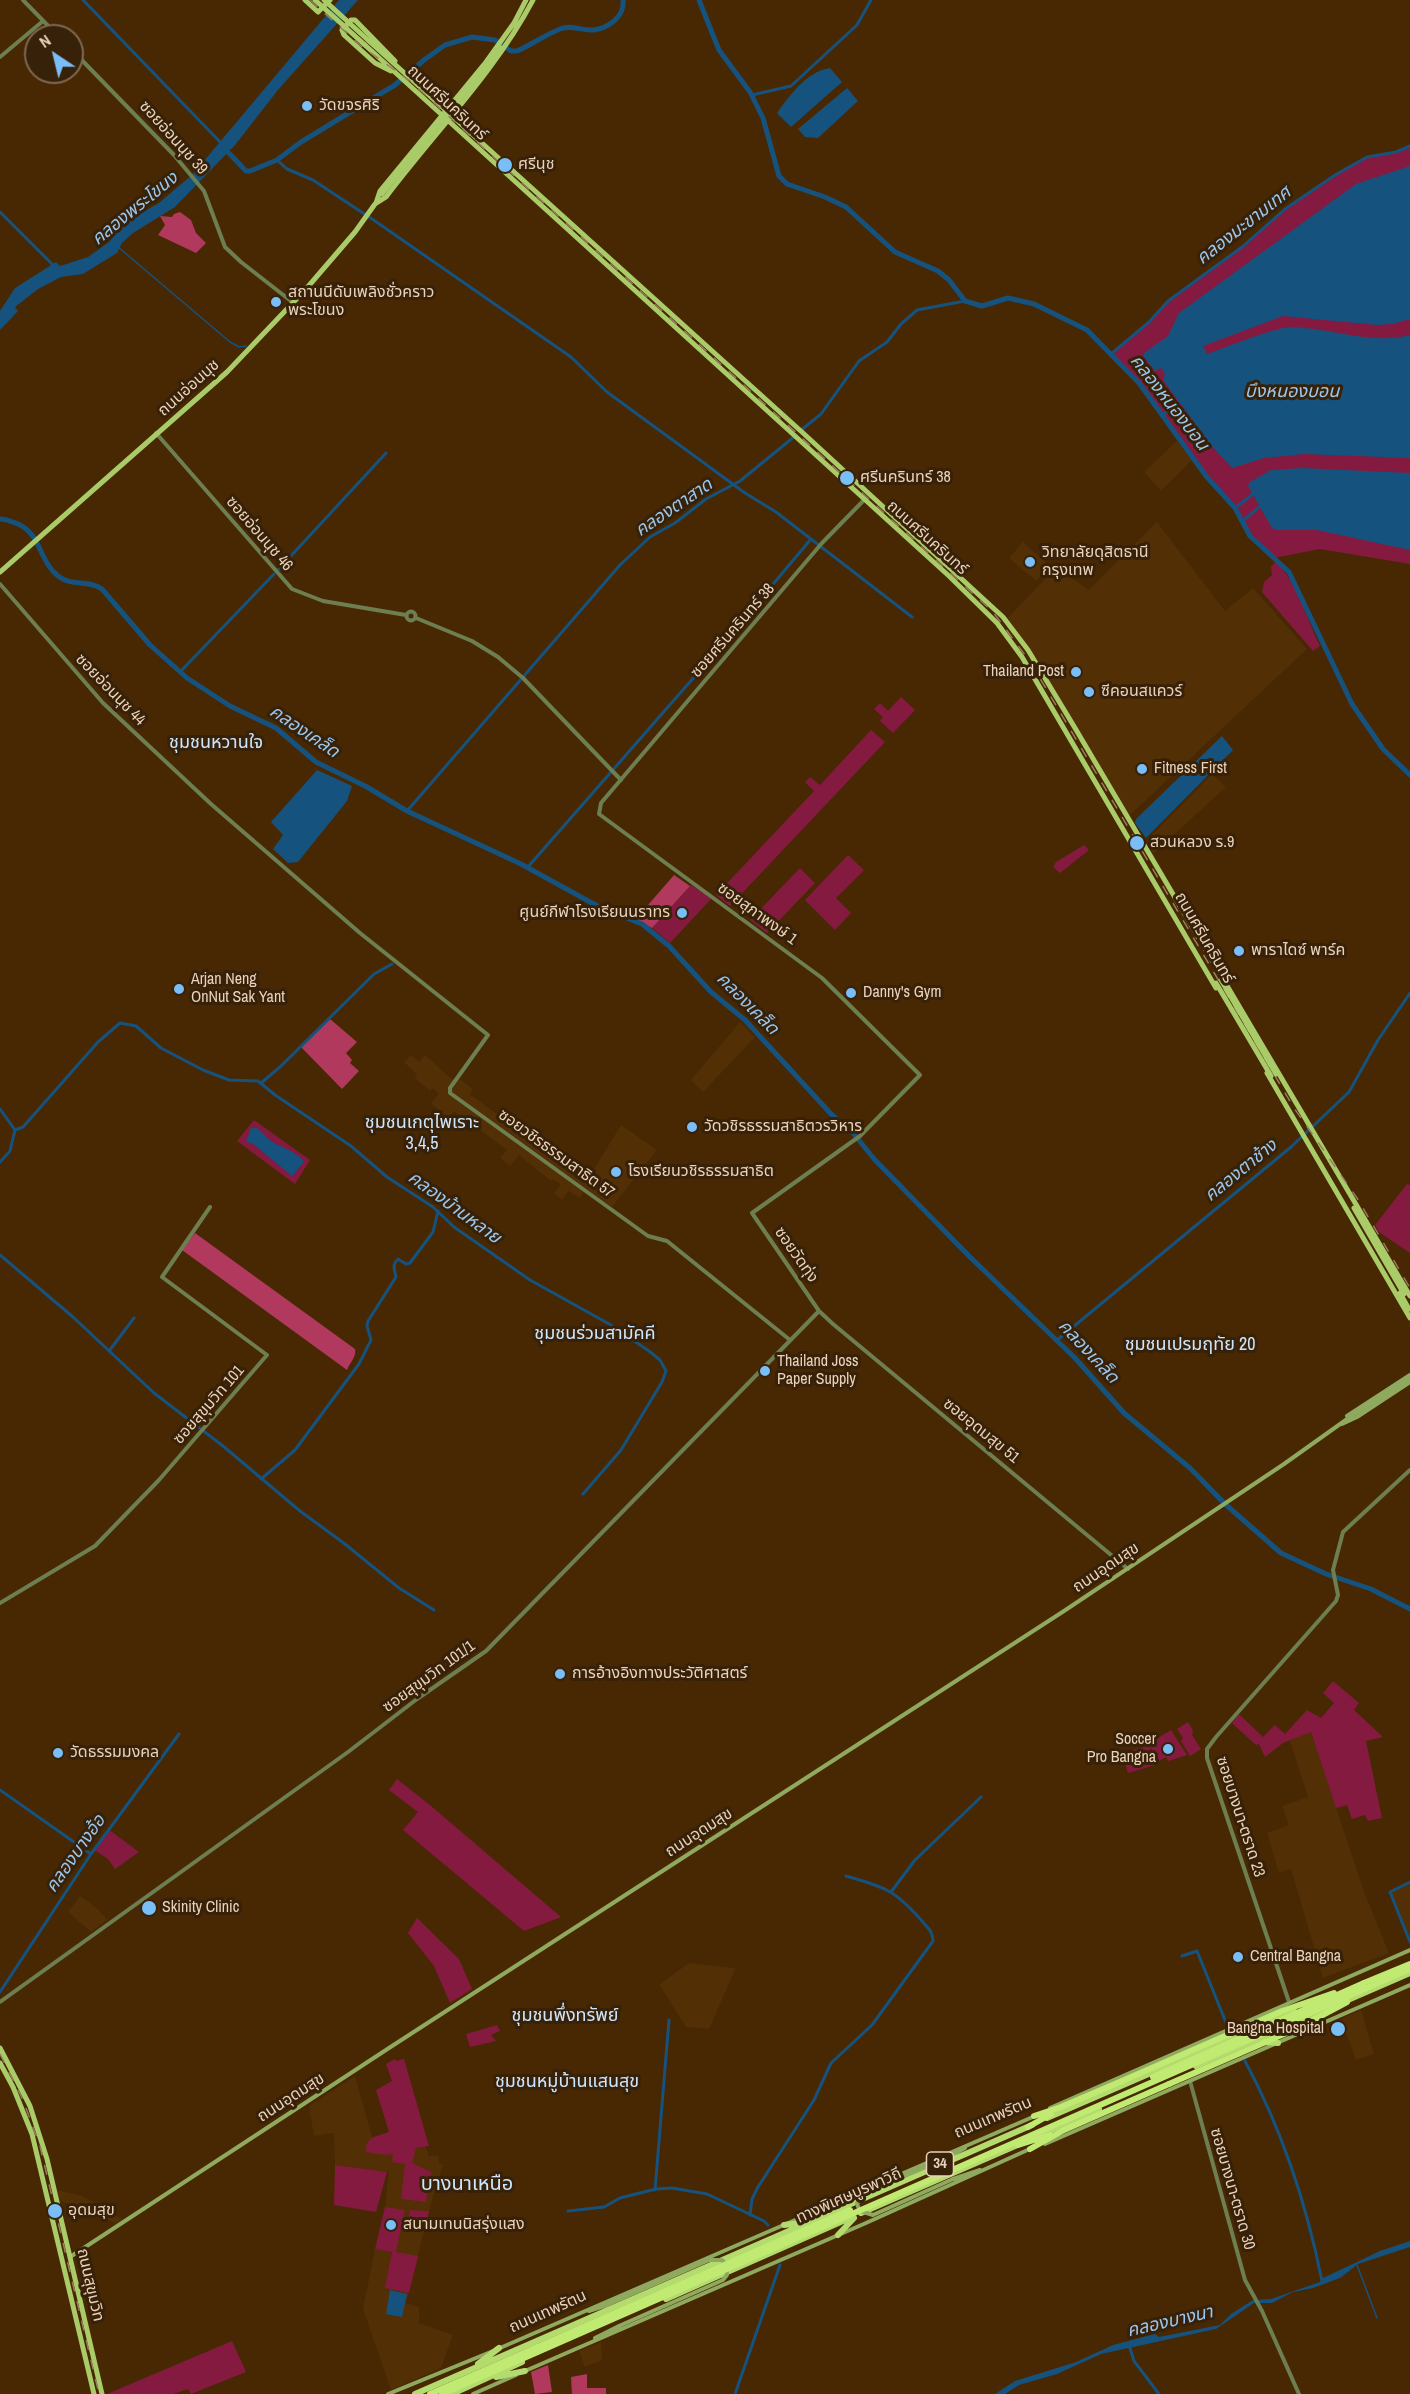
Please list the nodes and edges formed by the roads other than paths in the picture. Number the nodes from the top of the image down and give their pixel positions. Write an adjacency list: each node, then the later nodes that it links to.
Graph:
1 (23, 0): 8 (street)
2 (305, 0): 5 (main road)
3 (315, 0): 12 (main road, ถนนศรีนครินทร์, bridge)
4 (324, 0): 12 (main road, ถนนศรีนครินทร์, bridge)
5 (330, 0)
6 (526, 0): 10 (main road, ถนนอ่อนนุช)
7 (533, 0): 10 (main road, ถนนอ่อนนุช)
8 (43, 21): 9 (street); 13 (street)
9 (46, 24)
10 (516, 25): 11 (main road, ถนนอ่อนนุช)
11 (509, 37): 18 (main road, ถนนอ่อนนุช); 27 (main road, ถนนอ่อนนุช, bridge)
12 (367, 43): 15 (main road, ถนนศรีนครินทร์); 16 (main road, ถนนศรีนครินทร์)
13 (0, 57)
14 (84, 62): 30 (street, ซอยอ่อนนุช 39)
15 (398, 66): 16 (main road); 17 (main road, ถนนศรีนครินทร์)
16 (393, 71): 19 (main road, ถนนศรีนครินทร์)
17 (438, 102): 18 (main road); 20 (main road, ถนนศรีนครินทร์)
18 (458, 102): 20 (main road, ถนนอ่อนนุช); 22 (main road)
19 (432, 107): 21 (main road, ถนนศรีนครินทร์); 23 (main road)
20 (449, 111): 21 (main road, ถนนอ่อนนุช); 22 (main road, ถนนศรีนครินทร์)
21 (444, 118): 23 (main road, ถนนอ่อนนุช); 24 (main road, ถนนศรีนครินทร์)
22 (460, 122): 28 (main road, ถนนศรีนครินทร์)
23 (437, 126): 24 (main road); 25 (main road, ถนนอ่อนนุช); 26 (main road, ถนนอ่อนนุช)
24 (456, 129): 29 (main road, ถนนศรีนครินทร์)
25 (427, 132): 26 (main road); 27 (main road, ถนนอ่อนนุช)
26 (433, 136): 27 (main road, ถนนอ่อนนุช)
27 (375, 204): 30 (main road, ถนนอ่อนนุช)
28 (648, 292): 29 (main road); 37 (main road, ถนนศรีนครินทร์)
29 (642, 298): 32 (main road, ถนนศรีนครินทร์)
30 (292, 301): 31 (main road, ถนนอ่อนนุช)
31 (156, 433): 33 (main road, ถนนอ่อนนุช); 35 (street, ซอยอ่อนนุช 46)
32 (865, 499): 35 (street, ซอยศรีนครินทร์ 38); 38 (main road, ถนนศรีนครินทร์)
33 (0, 570)
34 (0, 584): 36 (street, ซอยอ่อนนุช 44)
35 (621, 780): 50 (street, ซอยสุภาพงษ์ 1)
36 (211, 804): 56 (street, ซอยวชิรธรรมสาธิต 57)
37 (1199, 940): 39 (main road); 40 (main road, ถนนศรีนครินทร์)
38 (1193, 946): 39 (main road); 41 (main road, ถนนศรีนครินทร์)
39 (1219, 981): 44 (main road, bridge)
40 (1232, 994): 41 (main road); 42 (main road, ถนนศรีนครินทร์)
41 (1223, 999): 43 (main road, ถนนศรีนครินทร์)
42 (1271, 1059): 43 (main road); 45 (main road, ถนนศรีนครินทร์)
43 (1262, 1064): 46 (main road, ถนนศรีนครินทร์)
44 (1274, 1075): 45 (main road); 46 (main road)
45 (1303, 1116): 47 (main road, ถนนศรีนครินทร์)
46 (1296, 1121): 48 (main road, ถนนศรีนครินทร์)
47 (1348, 1193): 51 (main road, ถนนศรีนครินทร์); 52 (main road, ถนนศรีนครินทร์)
48 (1341, 1197): 53 (main road, ถนนศรีนครินทร์); 55 (main road, ถนนศรีนครินทร์)
49 (210, 1207): 63 (street, ซอยสุขุมวิท 101)
50 (752, 1213): 54 (street, ซอยวัดทุ่ง)
51 (1410, 1296)
52 (1410, 1304)
53 (1409, 1310)
54 (819, 1311): 56 (street, ซอยสุขุมวิท 101/1); 62 (street, ซอยอุดมสุข 51)
55 (1410, 1318)
56 (790, 1341): 69 (street, ซอยสุขุมวิท 101/1)
57 (1410, 1378): 58 (main road, ถนนอุดมสุข); 59 (main road, ถนนอุดมสุข); 60 (main road, ถนนอุดมสุข, bridge)
58 (1402, 1380): 59 (main road); 60 (main road, ถนนอุดมสุข)
59 (1405, 1385): 60 (main road, ถนนอุดมสุข)
60 (1338, 1425): 62 (main road, ถนนอุดมสุข)
61 (1410, 1470): 70 (street, ซอยบางนา-ตราด 23)
62 (1128, 1569): 88 (main road, ถนนอุดมสุข)
63 (0, 1602)
64 (1410, 1950): 70 (main road, ถนนเทพรัตน / 34)
65 (1410, 1963): 67 (highway, ทางพิเศษบูรพาวิถี); 78 (highway, ถนนเทพรัตน / 34)
66 (1410, 1971): 71 (highway, ถนนเทพรัตน / 34); 79 (highway, bridge); 102 (highway, ทางพิเศษบูรพาวิถี, bridge)
67 (1364, 1983): 76 (highway, bridge); 101 (highway, ทางพิเศษบูรพาวิถี, bridge)
68 (1410, 1985): 72 (main road, 34)
69 (0, 2002)
70 (1289, 2002): 77 (main road, ถนนเทพรัตน / 34)
71 (1256, 2041): 72 (highway); 81 (highway, ถนนเทพรัตน / 34)
72 (1278, 2043): 75 (main road, 34)
73 (0, 2048): 88 (main road, ถนนสุขุมวิท)
74 (0, 2063): 89 (main road, ถนนสุขุมวิท)
75 (1190, 2081): 82 (main road, 34); 105 (street, ซอยบางนา-ตราด 30)
76 (1061, 2107): 77 (highway); 78 (highway)
77 (1035, 2116): 80 (main road, ถนนเทพรัตน / 34)
78 (1028, 2127): 85 (highway, ถนนเทพรัตน / 34)
79 (1064, 2130): 81 (highway); 82 (highway)
80 (974, 2141): 83 (main road, bridge); 86 (main road, ถนนเทพรัตน / 34)
81 (1018, 2145): 84 (highway, ถนนเทพรัตน / 34)
82 (1030, 2149): 83 (main road, 34)
83 (990, 2167): 87 (main road, 34)
84 (856, 2215): 87 (highway); 96 (highway, ถนนเทพรัตน / 34)
85 (808, 2222): 86 (highway); 94 (highway, ถนนเทพรัตน / 34)
86 (784, 2225): 90 (main road, ถนนเทพรัตน / 34)
87 (838, 2235): 92 (main road, 34)
88 (70, 2257): 89 (main road); 91 (main road, ถนนสุขุมวิท)
89 (63, 2259): 91 (main road, ถนนสุขุมวิท)
90 (582, 2312): 92 (main road, bridge); 93 (main road, ถนนเทพรัตน / 34)
91 (85, 2338): 97 (main road, ถนนสุขุมวิท); 98 (main road, ถนนสุขุมวิท)
92 (583, 2345): 95 (main road, 34)
93 (499, 2348): 94 (highway); 99 (main road, ถนนเทพรัตน / 34)
94 (470, 2370): 100 (highway, ถนนเทพรัตน / 34)
95 (525, 2371): 96 (highway); 104 (main road, 34)
96 (485, 2379): 103 (highway, ถนนเทพรัตน / 34)
97 (94, 2394)
98 (102, 2394)
99 (388, 2394)
100 (415, 2394)
101 (430, 2394)
102 (442, 2394)
103 (452, 2394)
104 (473, 2394)
105 (1299, 2394)

